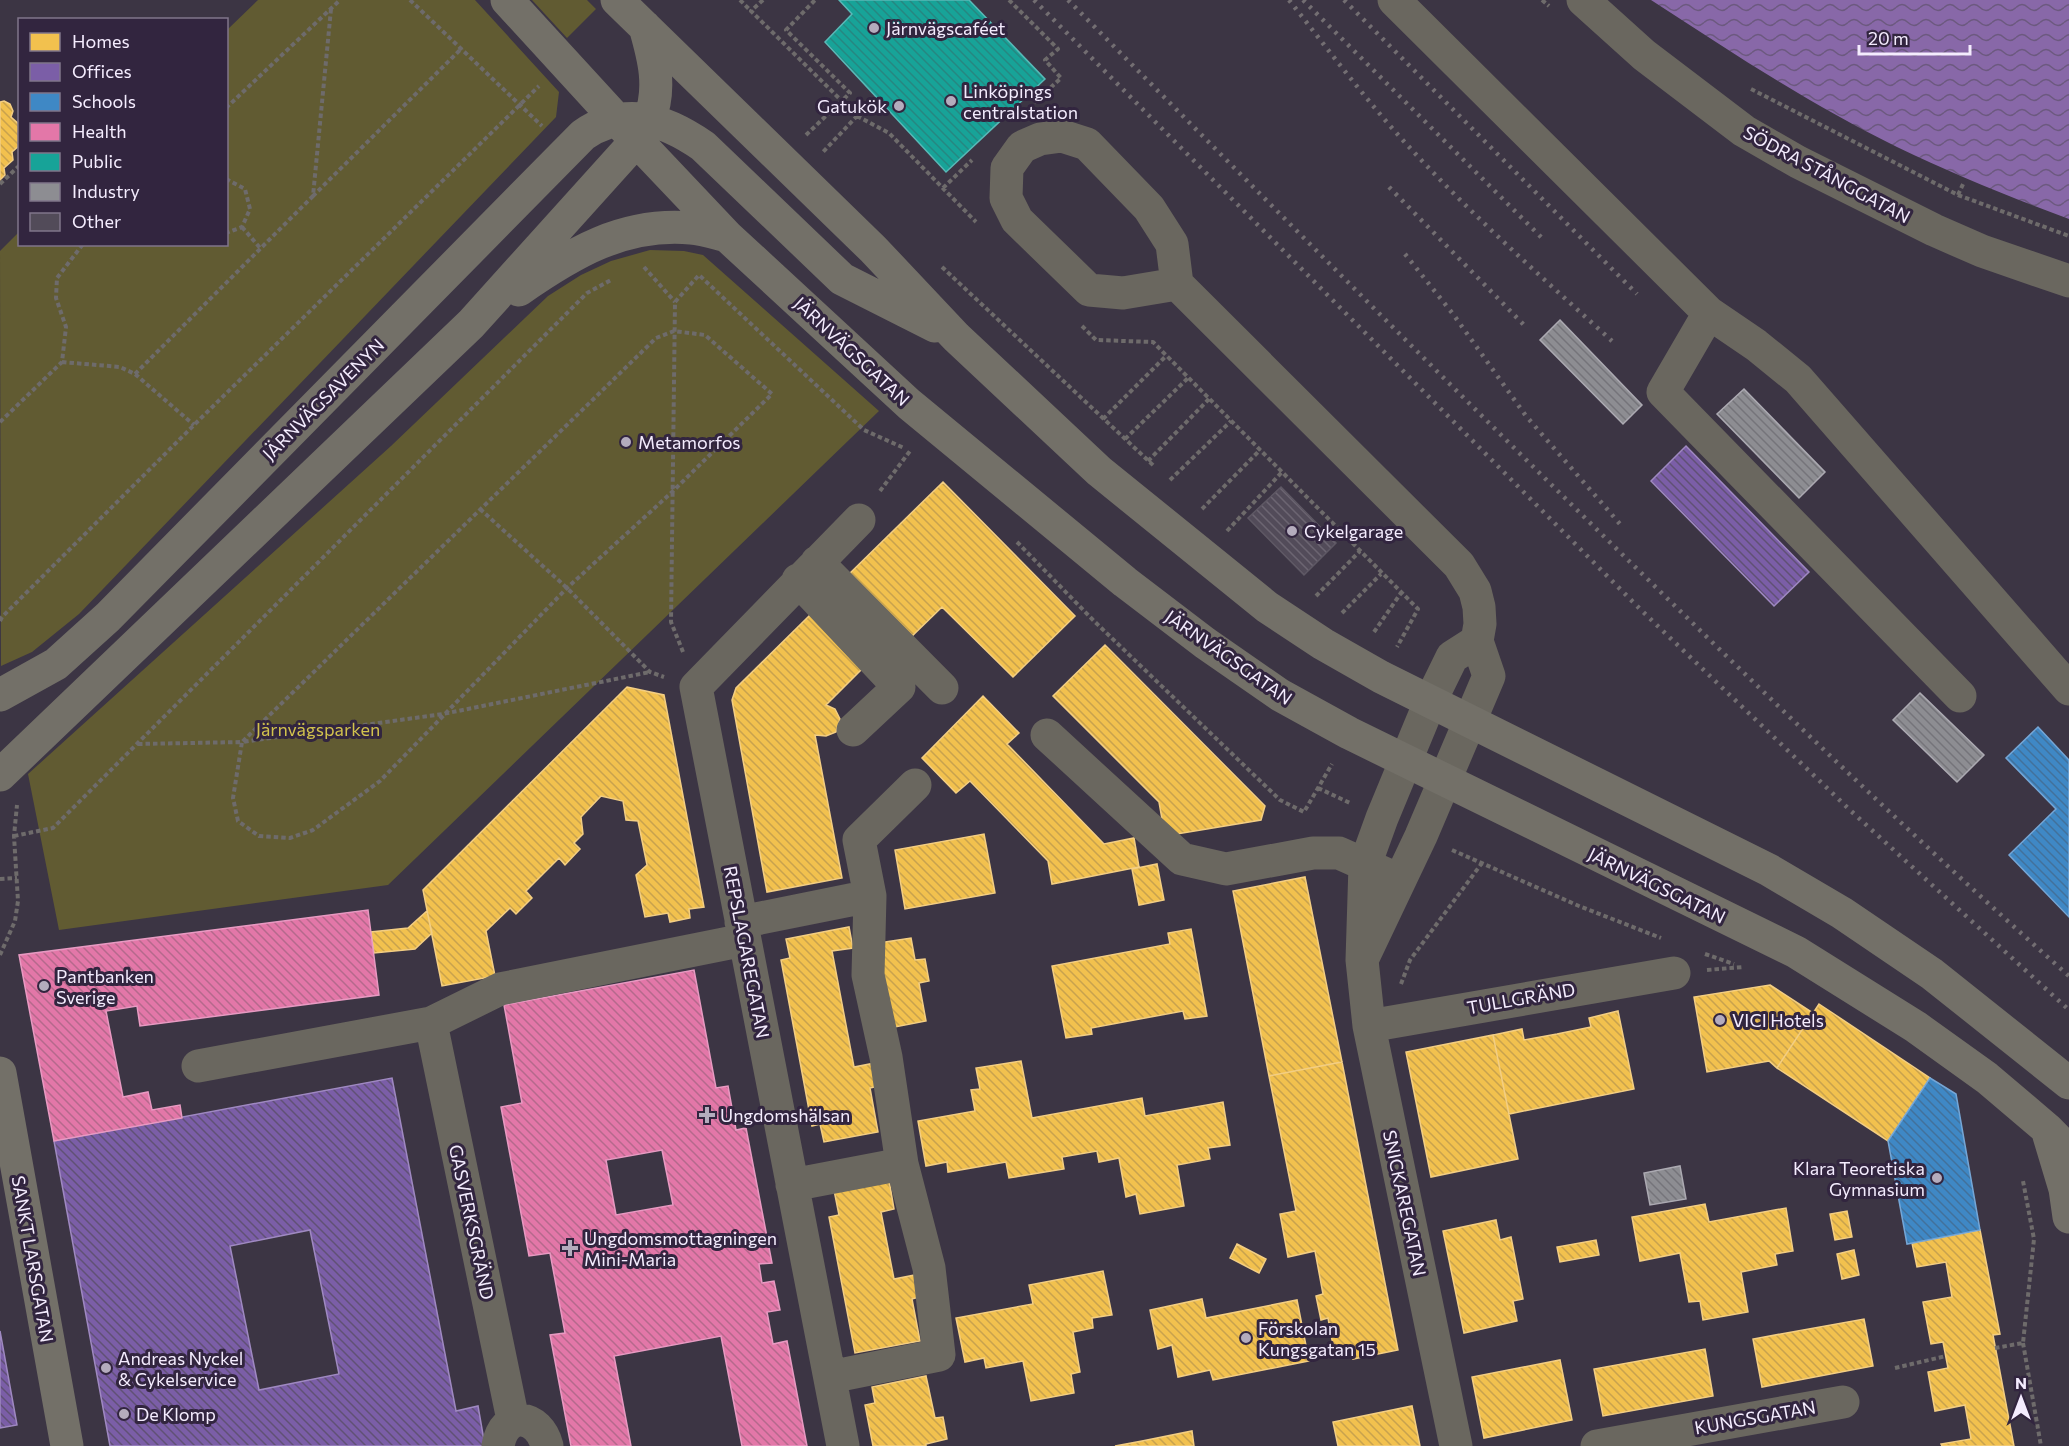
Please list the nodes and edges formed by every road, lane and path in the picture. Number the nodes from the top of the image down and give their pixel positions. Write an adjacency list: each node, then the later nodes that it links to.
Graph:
1 (340, 0): 10 (path)
2 (410, 0): 13 (path)
3 (507, 0): 18 (main road, JÄRNVÄGSGATAN)
4 (617, 0): 12 (main road, JÄRNVÄGSGATAN)
5 (741, 0): 11 (path)
6 (815, 0): 19 (path)
7 (1009, 0): 14 (path)
8 (1394, 0): 41 (street)
9 (1583, 0): 38 (street, SÖDRA STÅNGGATAN)
10 (331, 9): 17 (path); 28 (path)
11 (751, 11)
12 (645, 26): 18 (main road); 44 (main road, JÄRNVÄGSGATAN)
13 (462, 48): 16 (path); 28 (path)
14 (1058, 49)
15 (1747, 87): 27 (path)
16 (520, 105): 20 (path); 54 (path)
17 (228, 106)
18 (634, 127): 20 (main road, JÄRNVÄGSAVENYN); 32 (main road, JÄRNVÄGSGATAN); 42 (main road); 44 (main road, JÄRNVÄGSGATAN)
19 (799, 141)
20 (568, 150): 94 (main road, JÄRNVÄGSAVENYN)
21 (822, 152): 22 (path)
22 (830, 159)
23 (18, 167): 26 (path)
24 (228, 180): 29 (path)
25 (1964, 182): 27 (path)
26 (0, 184)
27 (1958, 195): 33 (path)
28 (313, 196): 35 (path)
29 (242, 227): 31 (path); 35 (path)
30 (633, 230): 32 (main road); 40 (path); 42 (main road)
31 (228, 232)
32 (727, 236): 103 (main road, JÄRNVÄGSGATAN)
33 (2069, 236)
34 (82, 246): 47 (path)
35 (261, 249): 48 (path)
36 (939, 263): 51 (path)
37 (614, 278): 102 (path)
38 (2069, 281)
39 (1177, 284): 39 (street); 87 (street)
40 (675, 302): 43 (path); 57 (path)
41 (1709, 313): 93 (street); 95 (street)
42 (471, 324): 104 (main road)
43 (674, 331): 63 (path); 63 (path); 65 (path)
44 (956, 337): 96 (main road, JÄRNVÄGSGATAN)
45 (1160, 350): 46 (path)
46 (1166, 356): 49 (path); 51 (path)
47 (62, 362): 48 (path); 53 (path)
48 (135, 374): 54 (path)
49 (1188, 378): 50 (path); 55 (path)
50 (1209, 399): 52 (path); 59 (path)
51 (1103, 419): 55 (path)
52 (1231, 421): 56 (path); 61 (path)
53 (0, 422)
54 (194, 425): 83 (path)
55 (1125, 439): 59 (path)
56 (1260, 450): 60 (path); 66 (path)
57 (910, 451): 58 (path); 68 (path)
58 (920, 457)
59 (1148, 461): 61 (path)
60 (1282, 472): 70 (path); 73 (path)
61 (1170, 480): 62 (path)
62 (1178, 488)
63 (671, 493): 76 (path); 91 (path)
64 (1193, 502): 66 (path)
65 (480, 509): 76 (path); 101 (path)
66 (1201, 510): 67 (path)
67 (1208, 516)
68 (858, 520): 74 (street)
69 (1221, 528): 70 (path)
70 (1226, 531): 72 (path)
71 (1013, 538): 107 (path)
72 (1234, 538)
73 (1360, 551): 75 (path); 79 (path)
74 (808, 571): 91 (street); 92 (street); 99 (street)
75 (1382, 574): 78 (path); 82 (path)
76 (567, 588): 90 (path); 97 (path)
77 (1306, 590): 79 (path)
78 (1401, 593): 81 (path); 85 (path)
79 (1316, 596): 80 (path)
80 (1323, 601)
81 (1418, 609)
82 (1350, 618)
83 (0, 621)
84 (1366, 627): 85 (path)
85 (1374, 632): 86 (path)
86 (1382, 636)
87 (1478, 640): 96 (street, SNICKAREGATAN); 98 (street)
88 (1390, 641): 89 (path)
89 (1398, 645)
90 (650, 672): 91 (path); 97 (path)
91 (696, 687): 115 (street, REPSLAGAREGATAN)
92 (942, 688)
93 (2069, 689)
94 (0, 695)
95 (1960, 696)
96 (1430, 702): 98 (main road, JÄRNVÄGSGATAN); 103 (street, SNICKAREGATAN)
97 (443, 714): 101 (path); 101 (path)
98 (1470, 722): 105 (street); 127 (main road, JÄRNVÄGSGATAN)
99 (853, 730)
100 (1047, 735): 110 (street)
101 (242, 742): 102 (path)
102 (138, 744): 111 (path)
103 (1405, 762): 105 (main road, JÄRNVÄGSGATAN); 107 (street, SNICKAREGATAN)
104 (0, 775)
105 (1444, 780): 108 (street); 128 (main road, JÄRNVÄGSGATAN)
106 (915, 785): 114 (street)
107 (1382, 818): 110 (street, SNICKAREGATAN)
108 (1421, 836): 109 (path); 113 (street)
109 (1482, 863): 116 (path); 124 (path)
110 (1365, 865): 113 (street); 119 (street, SNICKAREGATAN)
111 (18, 878): 112 (path); 118 (path)
112 (0, 879)
113 (1401, 881): 119 (street)
114 (870, 896): 115 (street); 129 (street)
115 (742, 931): 123 (street); 131 (street, REPSLAGAREGATAN)
116 (1662, 938)
117 (1703, 953): 120 (path)
118 (0, 955)
119 (1362, 960): 124 (street, SNICKAREGATAN)
120 (1743, 967): 121 (path); 122 (path)
121 (1755, 968)
122 (1674, 973): 124 (street, TULLGRÄND)
123 (431, 1023): 125 (street); 139 (street, GASVERKSGRÄND)
124 (1369, 1026): 143 (street, SNICKAREGATAN)
125 (198, 1066)
126 (0, 1072): 140 (main road, SANKT LARSGATAN)
127 (2069, 1083)
128 (2058, 1140): 132 (main road)
129 (902, 1164): 131 (street); 137 (street)
130 (2023, 1181): 133 (path)
131 (792, 1185): 137 (street, REPSLAGAREGATAN)
132 (2069, 1217)
133 (2023, 1343): 134 (path); 145 (path)
134 (1995, 1348)
135 (1946, 1356): 136 (path)
136 (1895, 1368)
137 (830, 1377): 142 (street, REPSLAGAREGATAN)
138 (1843, 1402): 144 (street, KUNGSGATAN)
139 (506, 1433): 141 (street, GASVERKSGRÄND)
140 (67, 1446)
141 (547, 1446)
142 (843, 1446)
143 (1456, 1446)
144 (1597, 1446)
145 (2041, 1446)

